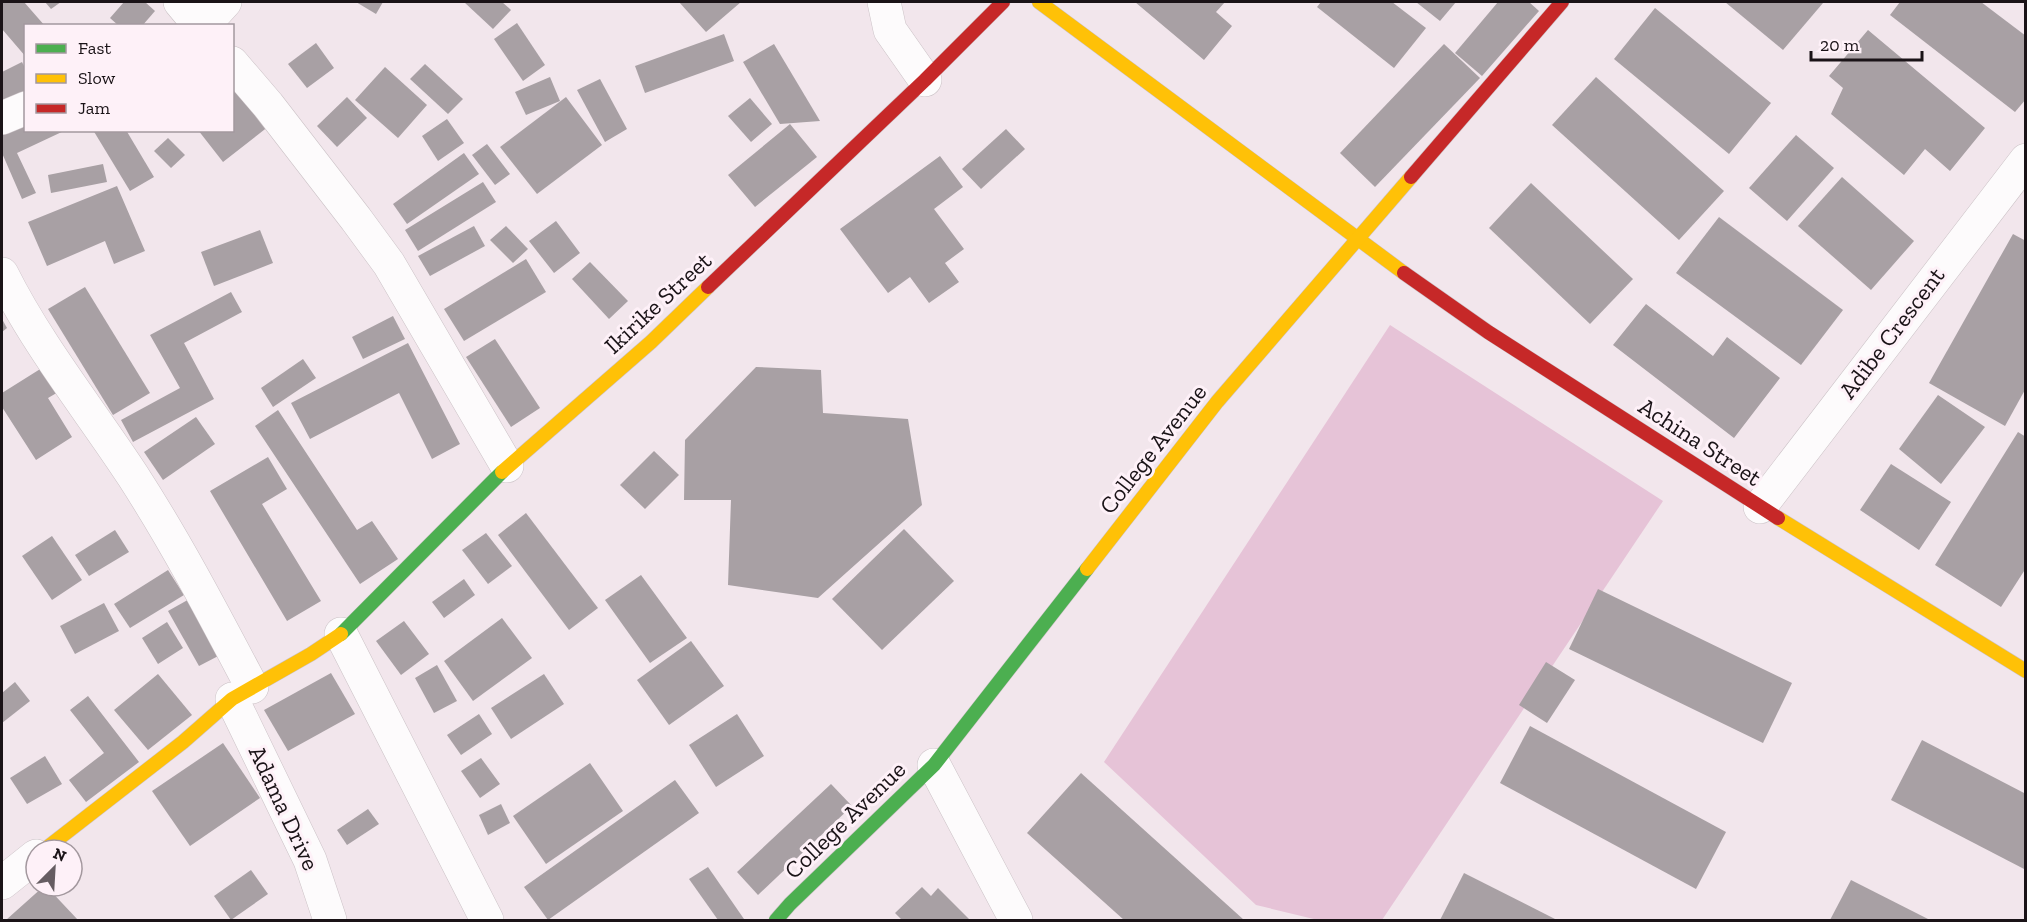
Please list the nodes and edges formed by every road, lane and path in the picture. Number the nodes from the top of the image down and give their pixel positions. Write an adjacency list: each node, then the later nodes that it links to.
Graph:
1 (180, 2): 7 (street)
2 (225, 2): 8 (street)
3 (884, 2): 10 (street)
4 (1004, 2): 10 (street, Ikirike Street)
5 (1039, 2): 14 (street, Achina Street)
6 (1562, 2): 14 (street, College Avenue)
7 (200, 24)
8 (204, 24)
9 (234, 65): 16 (street)
10 (925, 80): 16 (street, Ikirike Street)
11 (24, 109): 12 (street)
12 (2, 118)
13 (2024, 166): 17 (street, Adibe Crescent)
14 (1359, 238): 17 (street, Achina Street); 21 (street, College Avenue)
15 (2, 274): 20 (street, Adama Drive)
16 (507, 466): 18 (street, Ikirike Street)
17 (1760, 507): 19 (street, Achina Street)
18 (341, 634): 20 (street, Ikirike Street); 26 (street)
19 (2025, 671)
20 (242, 693): 22 (street, Ikirike Street); 25 (street, Adama Drive)
21 (934, 765): 27 (street, College Avenue); 28 (street)
22 (59, 838)
23 (24, 866): 24 (street)
24 (2, 883)
25 (330, 921)
26 (487, 921)
27 (776, 921)
28 (1016, 921)

